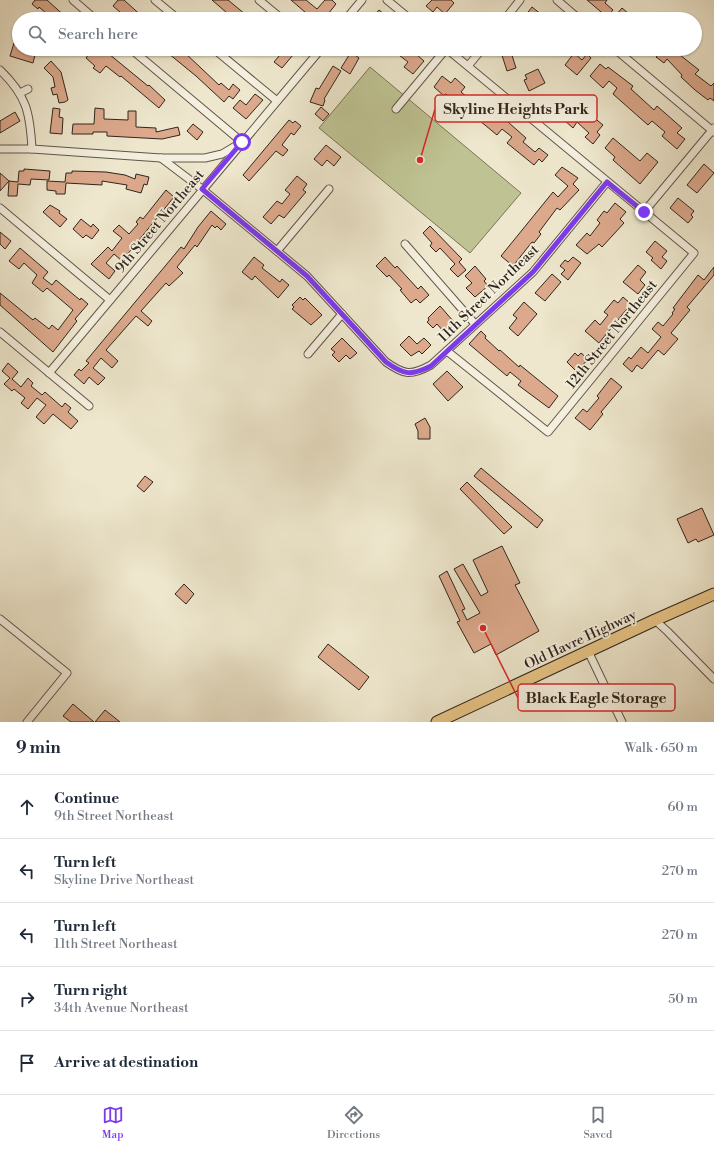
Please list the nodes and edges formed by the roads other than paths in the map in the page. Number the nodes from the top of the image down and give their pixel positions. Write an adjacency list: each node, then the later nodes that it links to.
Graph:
1 (72, 0): 8 (street)
2 (155, 0): 9 (street)
3 (259, 0): 10 (street)
4 (362, 0): 11 (street)
5 (387, 0): 12 (street)
6 (520, 0): 13 (street)
7 (557, 0): 14 (street)
8 (87, 12)
9 (170, 12)
10 (274, 12)
11 (352, 12)
12 (402, 12)
13 (511, 12)
14 (571, 12)
15 (139, 56): 29 (street)
16 (222, 56): 26 (street)
17 (314, 56): 26 (street, 9th Street Northeast)
18 (440, 56): 27 (street)
19 (455, 56): 22 (street)
20 (476, 56): 22 (street)
21 (623, 56): 28 (street)
22 (468, 66): 33 (street)
23 (0, 70): 25 (street)
24 (28, 89): 25 (street)
25 (20, 93): 31 (street)
26 (277, 101): 29 (street, 9th Street Northeast)
27 (396, 109)
28 (713, 130): 37 (street)
29 (242, 142): 32 (street); 35 (street, 9th Street Northeast)
30 (0, 149): 31 (street)
31 (32, 149): 32 (street)
32 (161, 158): 35 (street)
33 (607, 182): 37 (street); 42 (street, 11th Street Northeast)
34 (329, 188): 39 (street)
35 (202, 189): 39 (street); 40 (street, 9th Street Northeast)
36 (0, 208): 40 (street)
37 (644, 212): 44 (street, 12th Street Northeast)
38 (405, 244): 42 (street)
39 (277, 251): 41 (street)
40 (110, 300): 46 (street, 9th Street Northeast)
41 (342, 314): 44 (street, 11th Street Northeast); 45 (street)
42 (476, 324): 44 (street, 11th Street Northeast)
43 (0, 332): 46 (street)
44 (447, 351)
45 (308, 354)
46 (49, 373): 47 (street)
47 (89, 406)
48 (714, 594): 50 (highway, Old Havre Highway)
49 (0, 619): 53 (street)
50 (655, 620): 51 (highway, Old Havre Highway); 52 (street)
51 (588, 651): 54 (highway, Old Havre Highway); 55 (street)
52 (714, 679)
53 (27, 722)
54 (437, 722)
55 (622, 722)

